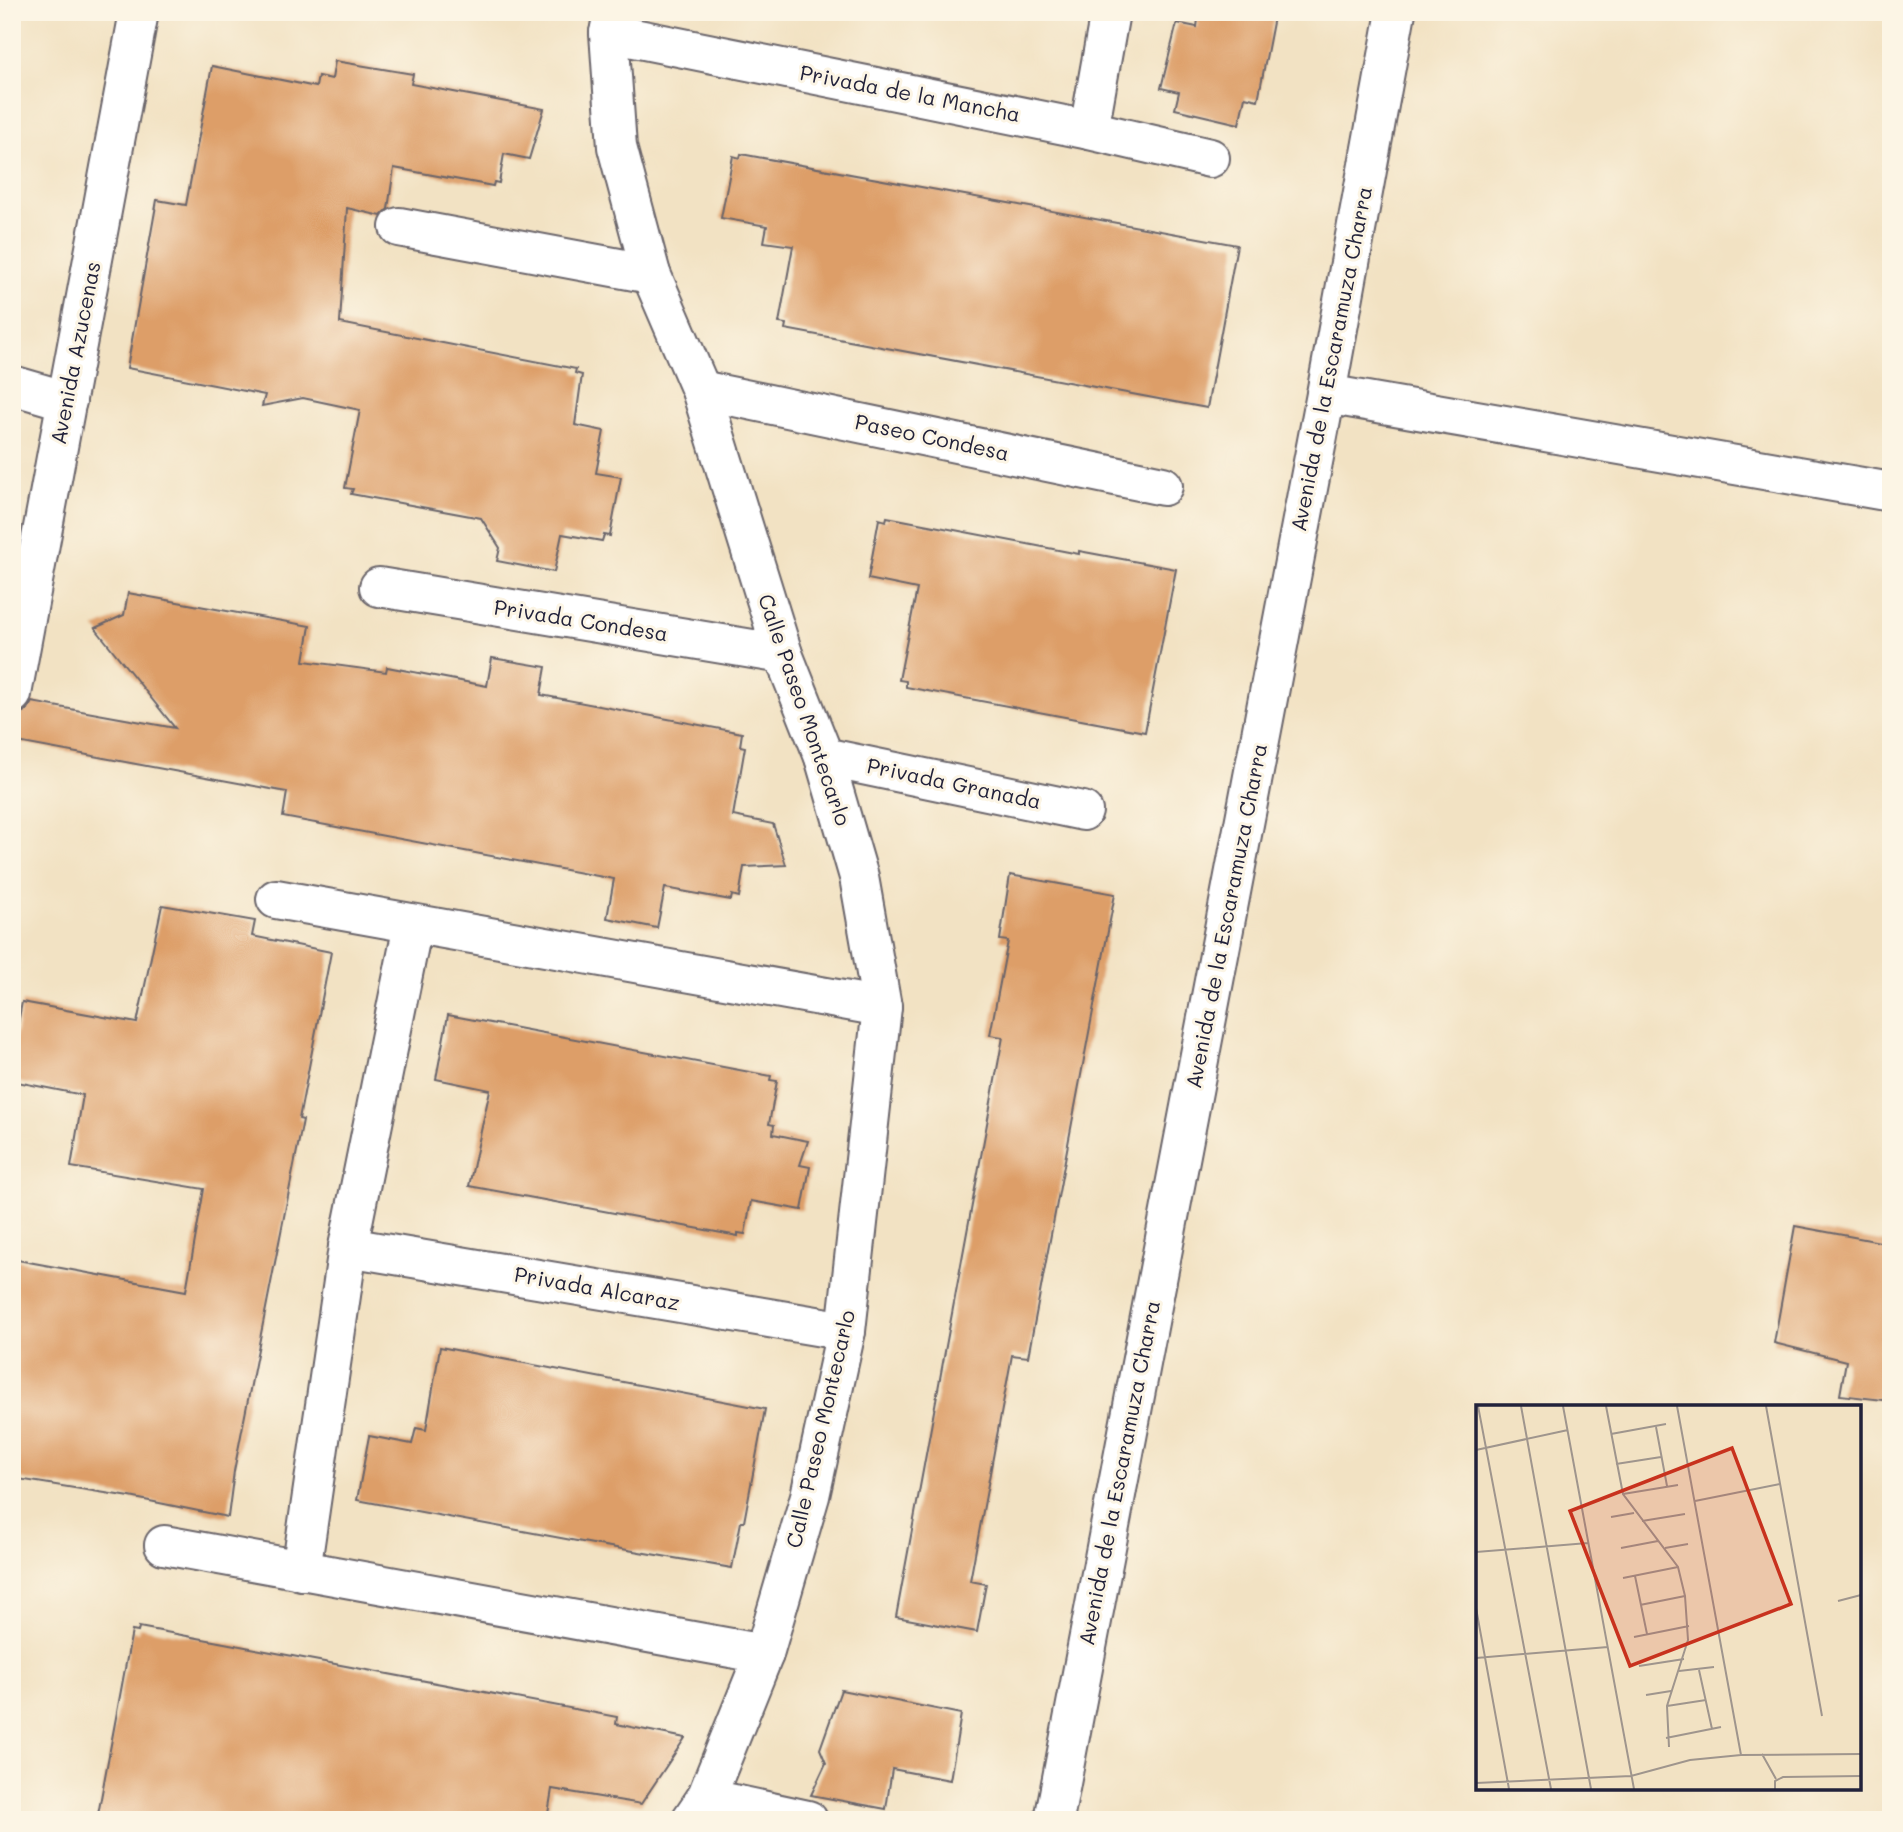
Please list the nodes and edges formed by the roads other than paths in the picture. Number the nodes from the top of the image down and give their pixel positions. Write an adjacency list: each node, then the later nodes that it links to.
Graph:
1 (139, 12): 12 (street, Avenida Azucenas)
2 (1110, 12): 5 (street)
3 (1396, 12): 11 (street, Avenida de la Escaramuza Charra)
4 (611, 23): 5 (street, Privada de la Mancha); 8 (street, Calle Paseo Montecarlo)
5 (1089, 130): 6 (street, Privada de la Mancha)
6 (1210, 158)
7 (399, 227): 8 (street)
8 (651, 274): 10 (street, Calle Paseo Montecarlo)
9 (12, 385): 12 (street)
10 (701, 390): 13 (street, Paseo Condesa); 16 (street, Calle Paseo Montecarlo)
11 (1326, 394): 14 (street); 30 (street, Avenida de la Escaramuza Charra)
12 (67, 401): 17 (street, Avenida Azucenas)
13 (1163, 486)
14 (1891, 492)
15 (379, 587): 16 (street, Privada Condesa)
16 (783, 654): 18 (street, Calle Paseo Montecarlo)
17 (12, 694)
18 (824, 757): 19 (street, Privada Granada); 22 (street, Calle Paseo Montecarlo)
19 (1083, 811)
20 (276, 899): 21 (street)
21 (413, 925): 22 (street); 23 (street)
22 (882, 1007): 24 (street, Calle Paseo Montecarlo)
23 (348, 1247): 24 (street, Privada Alcaraz); 26 (street)
24 (846, 1331): 27 (street, Calle Paseo Montecarlo)
25 (164, 1545): 26 (street)
26 (301, 1571): 27 (street)
27 (764, 1654): 28 (street, Calle Paseo Montecarlo)
28 (699, 1809): 29 (street)
29 (808, 1820)
30 (1054, 1820)

